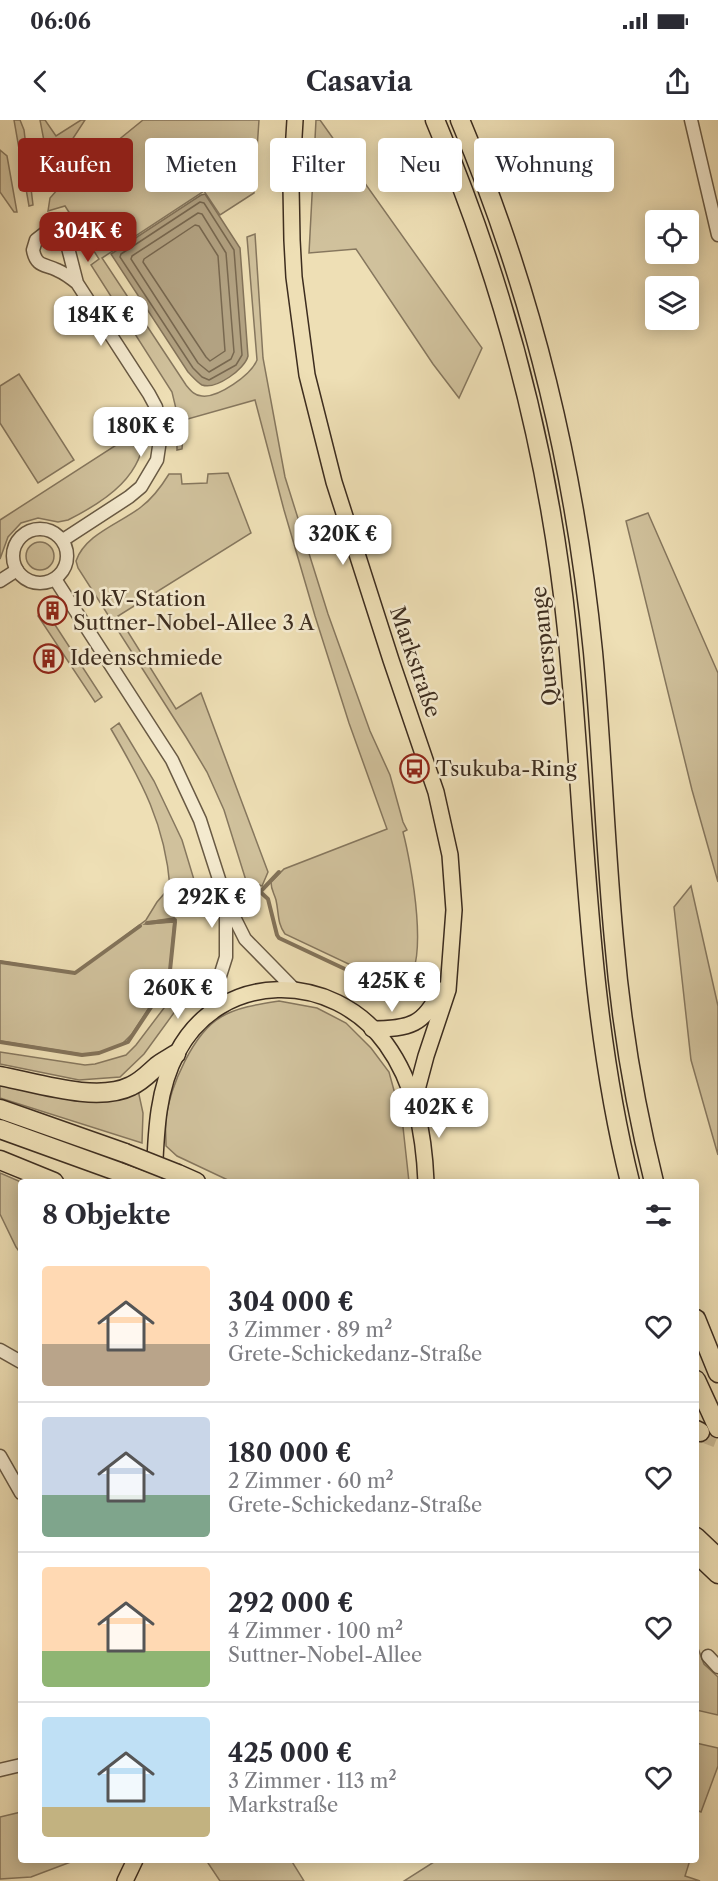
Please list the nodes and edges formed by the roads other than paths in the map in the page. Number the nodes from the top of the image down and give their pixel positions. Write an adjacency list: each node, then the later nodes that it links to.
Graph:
1 (295, 120): 12 (main road, Markstraße)
2 (435, 120): 27 (highway, Querspange)
3 (460, 120): 28 (highway)
4 (691, 120): 5 (street)
5 (718, 235)
6 (78, 283): 6 (street); 7 (street)
7 (63, 540): 8 (street); 9 (street)
8 (17, 570): 9 (street); 10 (street)
9 (55, 579): 11 (street)
10 (0, 581)
11 (226, 901): 13 (street); 14 (street)
12 (449, 970): 15 (main road, Markstraße); 18 (main road, Markstraße)
13 (295, 990): 14 (main road); 15 (main road)
14 (212, 1011): 16 (main road)
15 (372, 1029): 18 (main road)
16 (176, 1054): 17 (highway); 24 (main road)
17 (0, 1076)
18 (414, 1101): 26 (main road)
19 (0, 1109): 25 (highway, bridge)
20 (0, 1129): 23 (highway)
21 (0, 1160): 22 (highway)
22 (47, 1179)
23 (140, 1179)
24 (154, 1179)
25 (189, 1179)
26 (426, 1179)
27 (629, 1179)
28 (653, 1179)
29 (699, 1326): 32 (highway)
30 (0, 1350): 31 (street)
31 (18, 1360)
32 (718, 1373)
33 (699, 1398): 34 (highway)
34 (704, 1427)
35 (0, 1455): 36 (street)
36 (18, 1488)
37 (699, 1540): 39 (highway)
38 (699, 1555): 40 (highway)
39 (718, 1558)
40 (718, 1574)
41 (708, 1656): 42 (street)
42 (718, 1667)
43 (18, 1766): 44 (street)
44 (0, 1770)
45 (134, 1863): 46 (main road)
46 (126, 1881)

